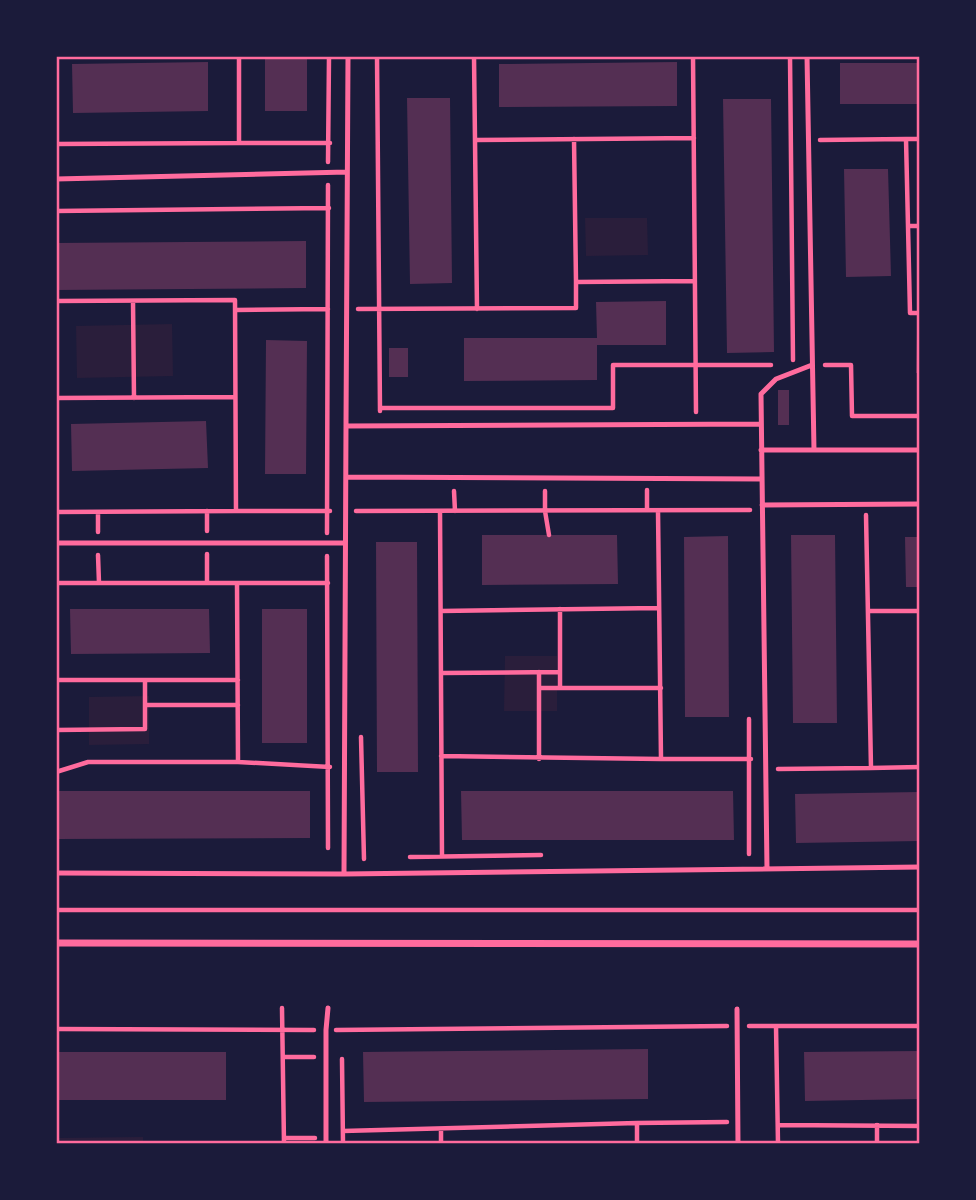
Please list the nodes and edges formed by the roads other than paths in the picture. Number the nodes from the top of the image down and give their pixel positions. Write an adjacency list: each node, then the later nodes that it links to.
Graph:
1 (348, 56): 3 (lane)
2 (807, 56): 5 (lane)
3 (347, 172): 4 (lane); 7 (lane)
4 (56, 179)
5 (812, 365): 6 (lane); 9 (lane)
6 (761, 424): 7 (lane); 8 (lane)
7 (346, 426): 11 (lane)
8 (761, 450): 9 (lane); 12 (lane)
9 (814, 450): 10 (lane)
10 (920, 450)
11 (346, 477): 12 (lane); 16 (lane)
12 (762, 479): 14 (lane)
13 (920, 505): 14 (lane)
14 (762, 508): 18 (lane)
15 (56, 543): 16 (lane)
16 (345, 543): 20 (lane)
17 (920, 867): 18 (lane)
18 (767, 869): 20 (lane)
19 (56, 873): 20 (lane)
20 (344, 874)
21 (56, 943): 22 (street)
22 (920, 944)
23 (328, 1008): 25 (lane)
24 (737, 1009): 26 (lane)
25 (326, 1141)
26 (738, 1144)

